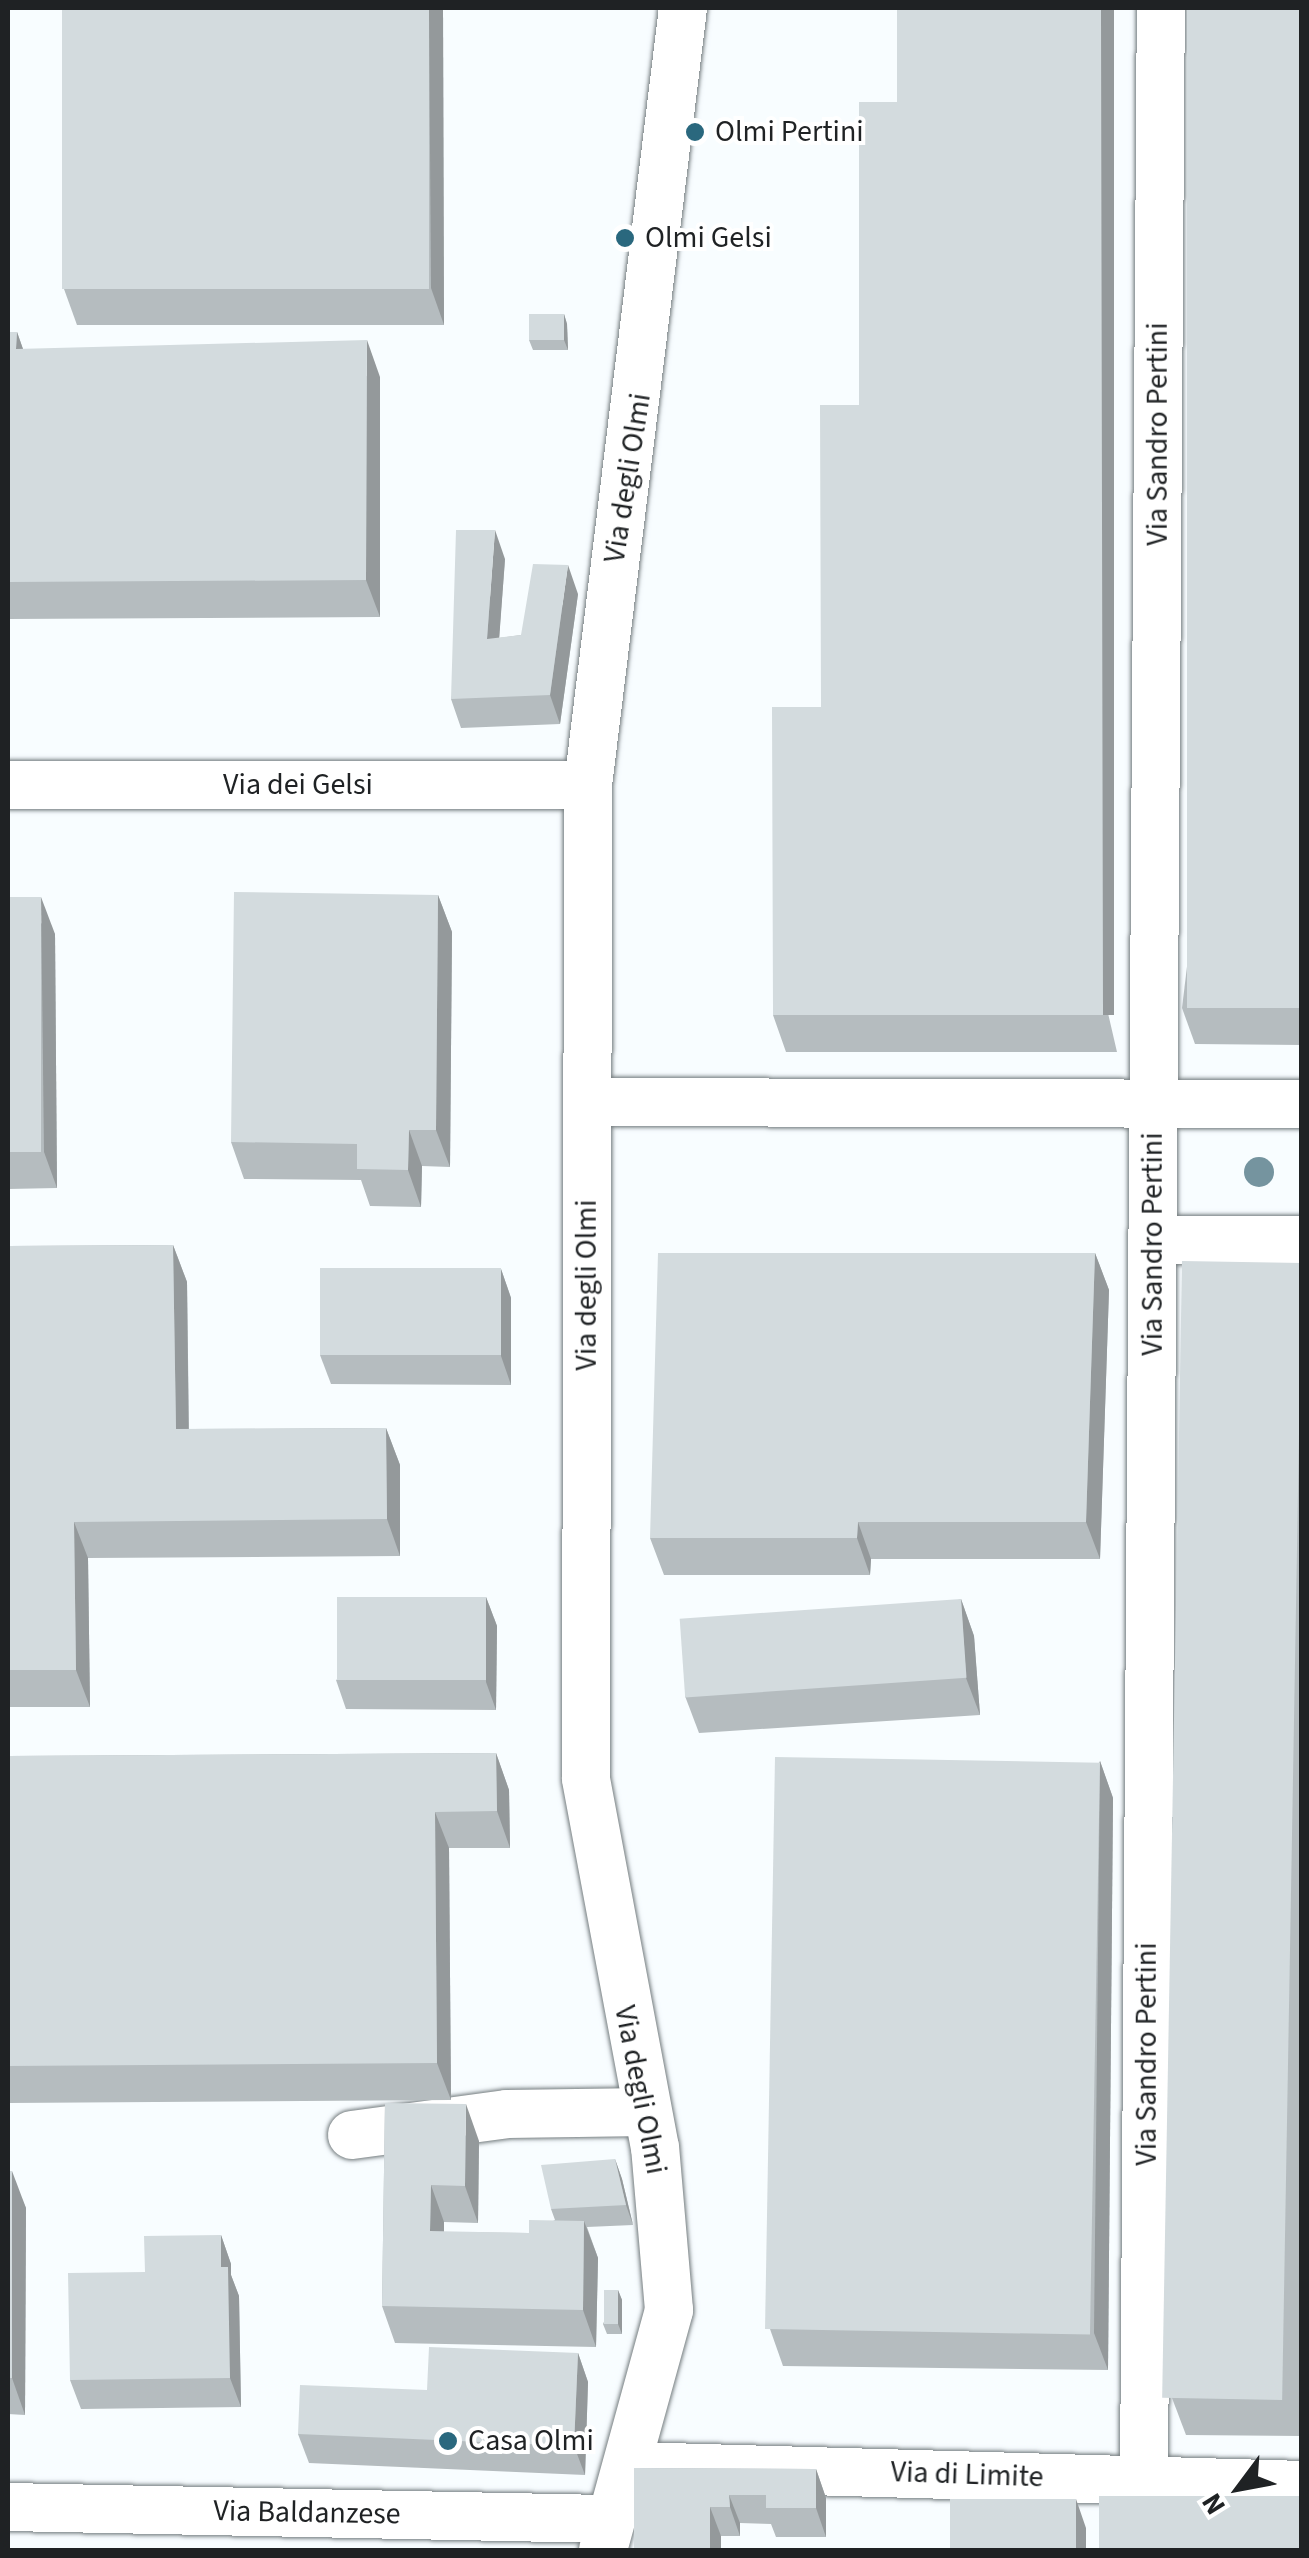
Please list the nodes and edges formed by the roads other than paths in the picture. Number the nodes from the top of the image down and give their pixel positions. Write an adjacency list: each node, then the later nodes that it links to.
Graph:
1 (683, 8): 4 (street, Via degli Olmi)
2 (1161, 8): 6 (street, Via Sandro Pertini)
3 (8, 785): 4 (street, Via dei Gelsi)
4 (588, 785): 5 (street, Via degli Olmi)
5 (587, 1102): 6 (street); 10 (street, Via degli Olmi)
6 (1154, 1104): 7 (street); 8 (street, Via Sandro Pertini)
7 (1302, 1104)
8 (1153, 1240): 9 (street); 13 (street, Via Sandro Pertini)
9 (1302, 1240)
10 (648, 2112): 11 (street); 12 (street, Via degli Olmi)
11 (352, 2136)
12 (632, 2466): 13 (street, Via di Limite); 16 (street, Via degli Olmi)
13 (1144, 2480): 14 (street, Via di Limite)
14 (1302, 2485)
15 (8, 2508): 16 (street, Via Baldanzese)
16 (604, 2535)

